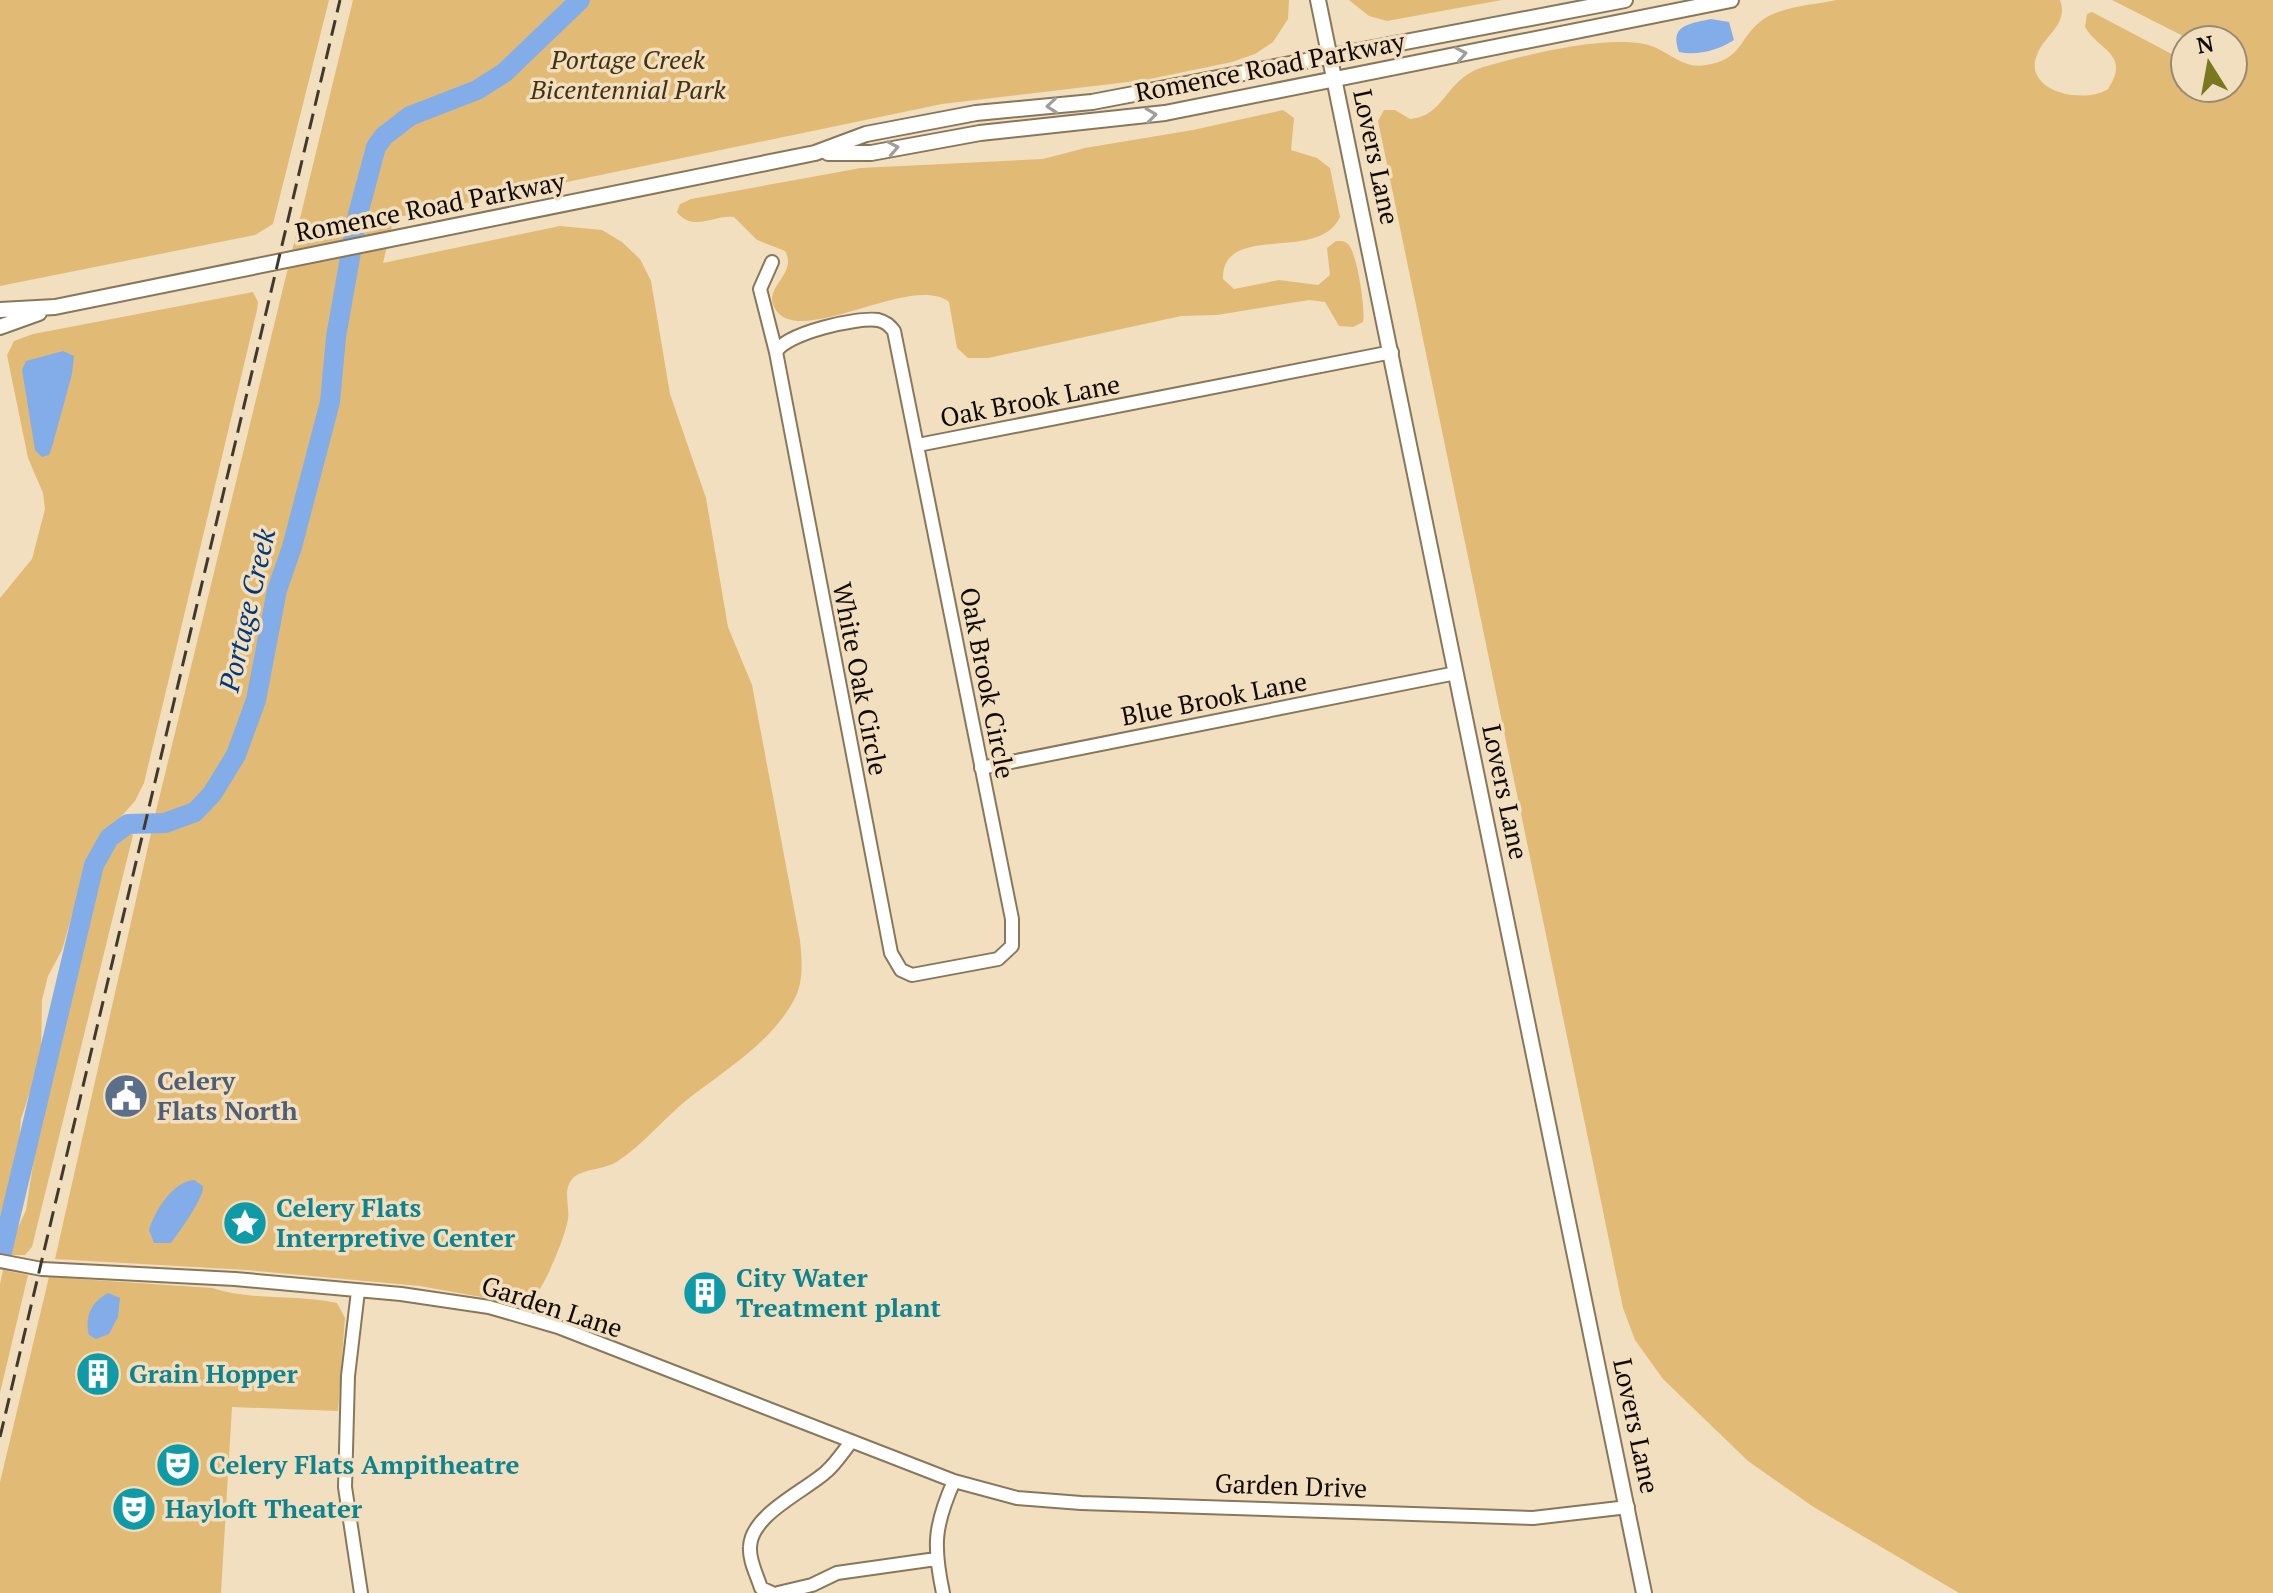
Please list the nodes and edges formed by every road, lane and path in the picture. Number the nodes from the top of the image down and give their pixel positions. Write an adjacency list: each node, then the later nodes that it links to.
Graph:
1 (1318, 0): 4 (street, Lovers Lane)
2 (1625, 0): 4 (street, Romence Road Parkway)
3 (1731, 0): 5 (street, Romence Road Parkway, one-way to 3)
4 (1330, 57): 5 (street, Lovers Lane); 6 (street, Romence Road Parkway, one-way to 6)
5 (1335, 80): 6 (street, Romence Road Parkway, one-way to 5); 12 (street, Lovers Lane)
6 (815, 153): 8 (street, Romence Road Parkway)
7 (772, 262): 11 (street, White Oak Circle)
8 (55, 307): 9 (street, Romence Road Parkway); 10 (street, Romence Road Parkway)
9 (0, 310)
10 (0, 327)
11 (776, 352): 13 (street, Oak Brook Lane); 16 (street, White Oak Circle)
12 (1392, 352): 13 (street, Oak Brook Lane); 14 (street, Lovers Lane)
13 (918, 445): 15 (street, Oak Brook Circle)
14 (1456, 673): 15 (street, Blue Brook Lane); 21 (street, Lovers Lane)
15 (981, 768): 16 (street, Oak Brook Circle)
16 (1013, 929)
17 (0, 1261): 18 (street, Garden Lane)
18 (358, 1291): 19 (street, Garden Lane); 23 (street)
19 (851, 1442): 20 (street, Garden Lane); 24 (street)
20 (954, 1481): 21 (street, Garden Drive); 22 (street)
21 (1628, 1507): 26 (street, Lovers Lane)
22 (936, 1559): 24 (street); 25 (street)
23 (361, 1593)
24 (775, 1593)
25 (943, 1593)
26 (1644, 1593)

